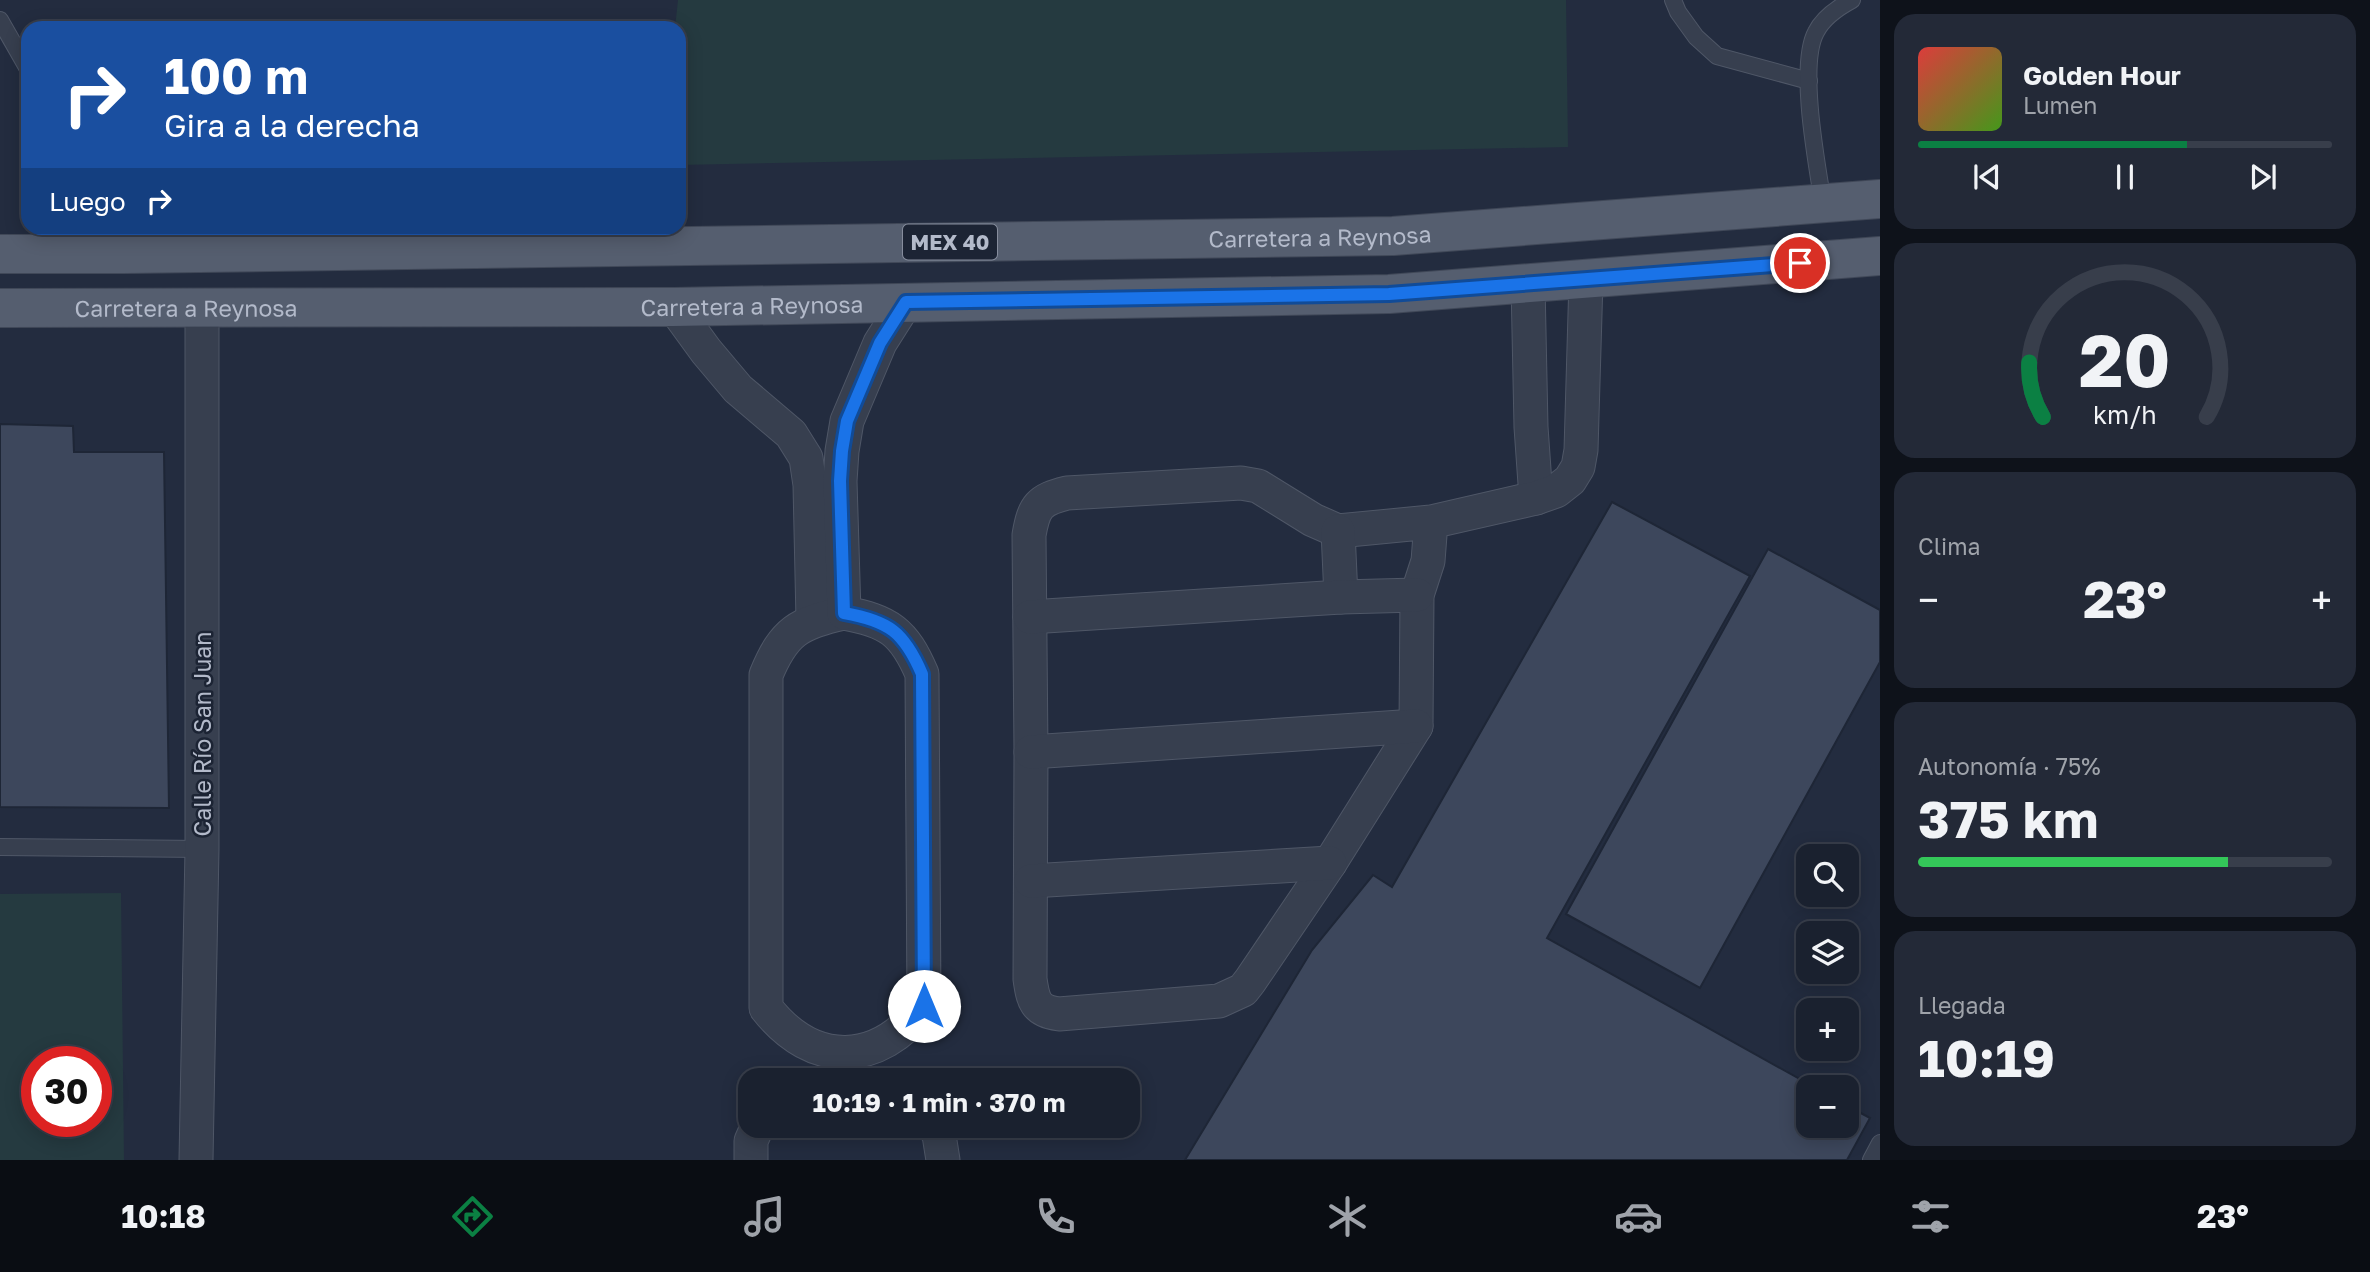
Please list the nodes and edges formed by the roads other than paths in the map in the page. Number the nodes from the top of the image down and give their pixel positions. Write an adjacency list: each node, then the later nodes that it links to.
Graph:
1 (1673, 0): 5 (lane)
2 (1852, 0): 5 (lane)
3 (0, 20): 4 (lane)
4 (21, 57)
5 (1809, 81): 7 (lane)
6 (1880, 199): 7 (main road, Carretera a Reynosa / MEX 40)
7 (1823, 203): 8 (main road, Carretera a Reynosa / MEX 40)
8 (123, 241): 9 (main road, Carretera a Reynosa / MEX 40)
9 (10, 254)
10 (1880, 256): 11 (main road, Carretera a Reynosa)
11 (1586, 280): 12 (main road, Carretera a Reynosa); 17 (street)
12 (1528, 284): 13 (main road, Carretera a Reynosa); 17 (street)
13 (906, 302): 14 (main road, Carretera a Reynosa); 22 (street)
14 (674, 307): 16 (main road, Carretera a Reynosa); 22 (street)
15 (3, 308): 16 (main road, Carretera a Reynosa)
16 (202, 309): 27 (street, Calle Río San Juan)
17 (1536, 498): 18 (street)
18 (1431, 522): 19 (street); 20 (street)
19 (1338, 531): 21 (street); 23 (street)
20 (1417, 595): 21 (street); 24 (street)
21 (1341, 597): 23 (street)
22 (828, 617): 30 (street); 30 (street)
23 (1030, 617): 25 (street)
24 (1416, 726): 25 (street); 28 (street)
25 (1031, 752): 29 (street)
26 (0, 847): 27 (lane)
27 (202, 849): 34 (street, Calle Río San Juan)
28 (1330, 863): 29 (street); 29 (street)
29 (1031, 881)
30 (848, 1066)
31 (752, 1138): 35 (street)
32 (939, 1138): 36 (street)
33 (1880, 1143): 37 (lane)
34 (196, 1160)
35 (751, 1160)
36 (943, 1160)
37 (1871, 1160)

